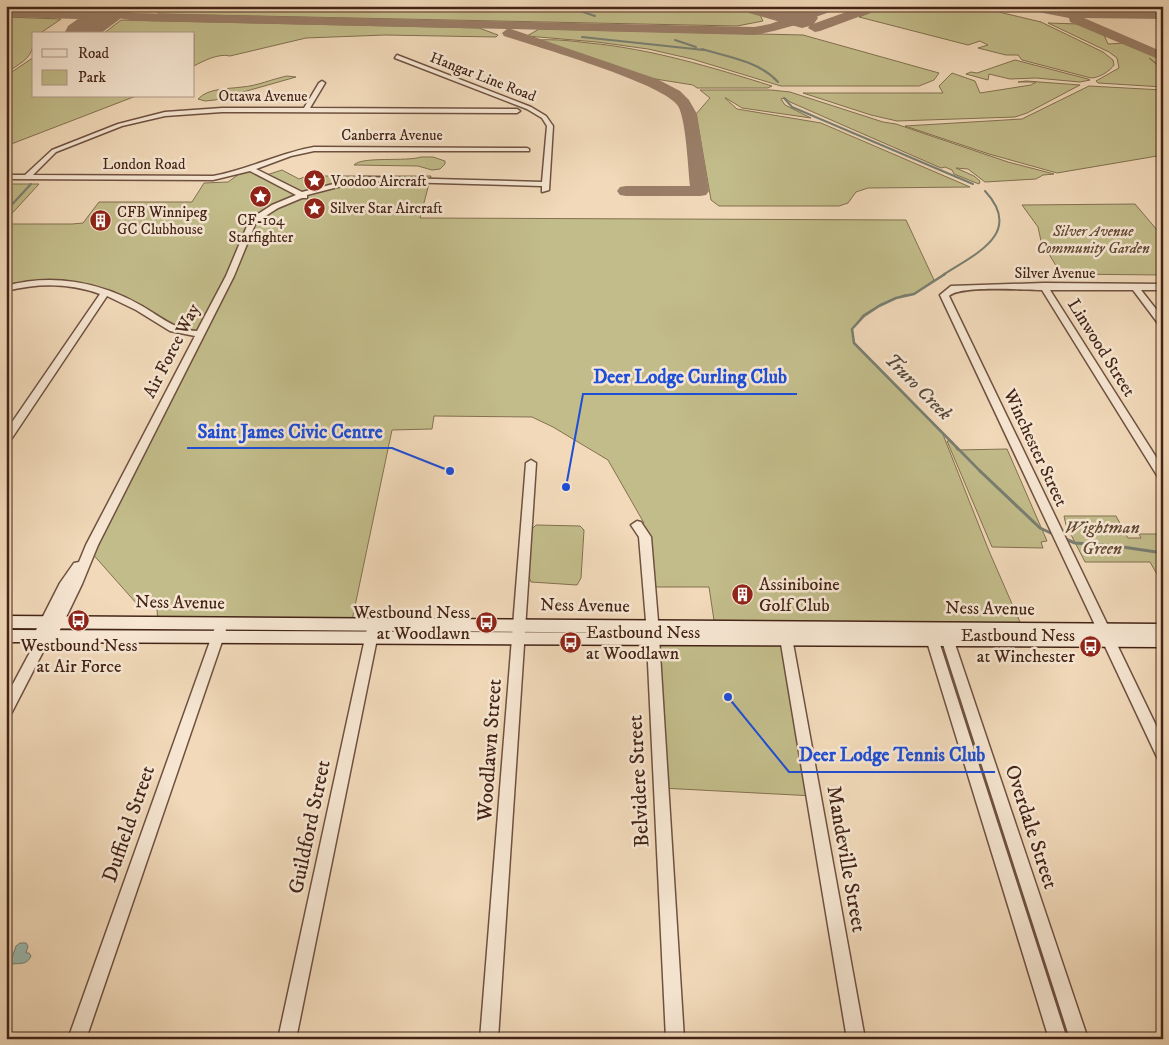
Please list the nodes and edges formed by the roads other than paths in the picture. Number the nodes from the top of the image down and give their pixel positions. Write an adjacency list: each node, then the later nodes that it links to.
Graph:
1 (398, 57): 12 (street, Hangar Line Road)
2 (322, 83): 3 (street)
3 (306, 110): 4 (street, Ottawa Avenue); 8 (street, Ottawa Avenue)
4 (517, 111)
5 (527, 150): 6 (street, Canberra Avenue)
6 (259, 165): 7 (street, London Road); 14 (street)
7 (250, 168): 11 (street, London Road); 13 (street)
8 (34, 169): 9 (street); 10 (street); 11 (street, Ottawa Avenue)
9 (6, 170)
10 (6, 177): 11 (street, London Road)
11 (27, 177)
12 (546, 187): 14 (street, Air Force Way)
13 (288, 188): 15 (street); 16 (street)
14 (312, 193): 15 (street, Air Force Way)
15 (304, 196): 16 (street, Air Force Way)
16 (278, 204): 24 (street, Air Force Way)
17 (1044, 286): 18 (street, Silver Avenue); 21 (street, Silver Avenue); 27 (street, Linwood Street)
18 (1135, 287): 19 (street, Silver Avenue); 23 (street)
19 (1163, 287)
20 (6, 289): 22 (street)
21 (947, 291): 38 (street, Winchester Street)
22 (105, 293): 24 (street); 25 (street)
23 (1163, 324)
24 (201, 334): 32 (street, Air Force Way)
25 (6, 439)
26 (531, 464): 34 (street, Woodlawn Street)
27 (1163, 477)
28 (637, 525): 35 (street, Belvidere Street)
29 (6, 622): 32 (main road, Ness Avenue)
30 (220, 630): 32 (main road, Ness Avenue); 33 (main road, Ness Avenue); 43 (street, Duffield Street)
31 (1163, 630): 38 (main road, Ness Avenue)
32 (47, 631): 39 (main road, Ness Avenue); 41 (street, Air Force Way)
33 (372, 631): 34 (main road, Ness Avenue); 44 (street, Guildford Street)
34 (518, 632): 35 (main road, Ness Avenue); 45 (street, Woodlawn Street)
35 (653, 633): 36 (main road, Ness Avenue); 46 (street, Belvidere Street)
36 (785, 634): 37 (main road, Ness Avenue); 47 (street, Mandeville Street)
37 (938, 634): 38 (main road, Ness Avenue); 48 (street, Overdale Street); 49 (street, Overdale Street)
38 (1105, 635): 40 (main road, Ness Avenue); 42 (street, Winchester Street)
39 (6, 636)
40 (1163, 641)
41 (6, 710)
42 (1163, 755)
43 (77, 1039)
44 (287, 1039)
45 (489, 1039)
46 (675, 1039)
47 (856, 1039)
48 (1058, 1039)
49 (1078, 1039)

